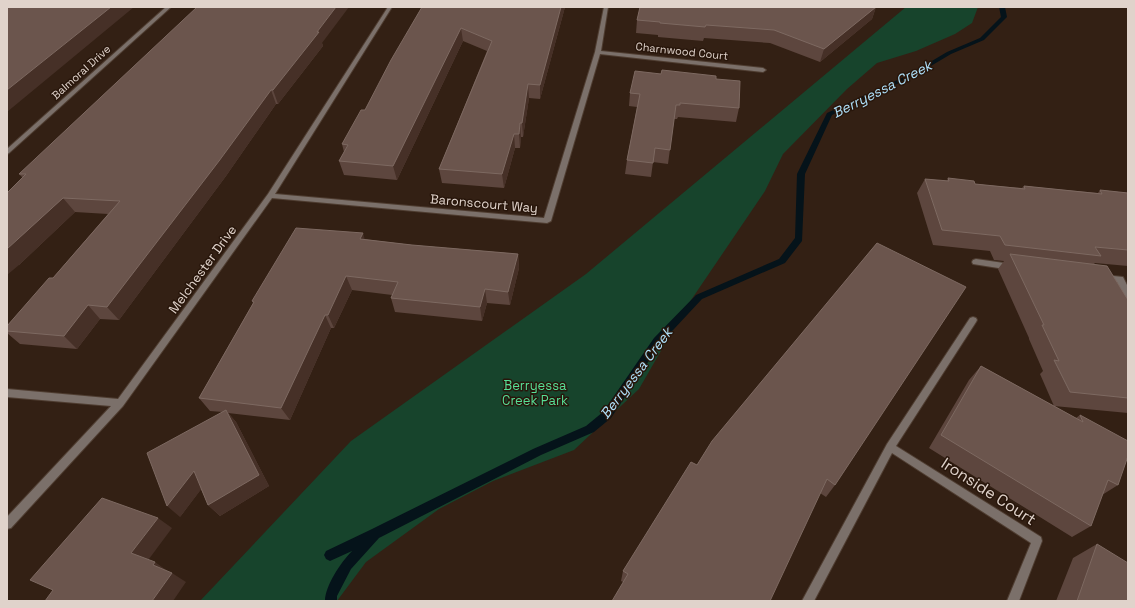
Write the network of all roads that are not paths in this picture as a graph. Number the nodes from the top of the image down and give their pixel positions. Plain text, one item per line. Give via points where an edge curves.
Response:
1 (169, 7) edge
2 (390, 7) edge
3 (606, 7) edge
4 (598, 52) junction
5 (763, 70) dead end
6 (7, 152) edge
7 (270, 196) junction
8 (976, 262) dead end
9 (1021, 268) edge
10 (1097, 277) edge
11 (1127, 292) edge
12 (973, 320) dead end
13 (7, 392) edge
14 (120, 403) junction
15 (890, 447) junction
16 (7, 524) edge
17 (808, 601) edge
18 (1013, 601) edge

1 - 6 street, Balmoral Drive
2 - 7 street, Melchester Drive
3 - 4 street, Baronscourt Way
4 - 5 street, Charnwood Court
4 - 7 street, Baronscourt Way via 547,221
7 - 14 street, Melchester Drive
8 - 9 street
10 - 11 street via 1120,280
12 - 15 street
13 - 14 street
14 - 16 street, Melchester Drive
15 - 17 street
15 - 18 street, Ironside Court via 1037,541

